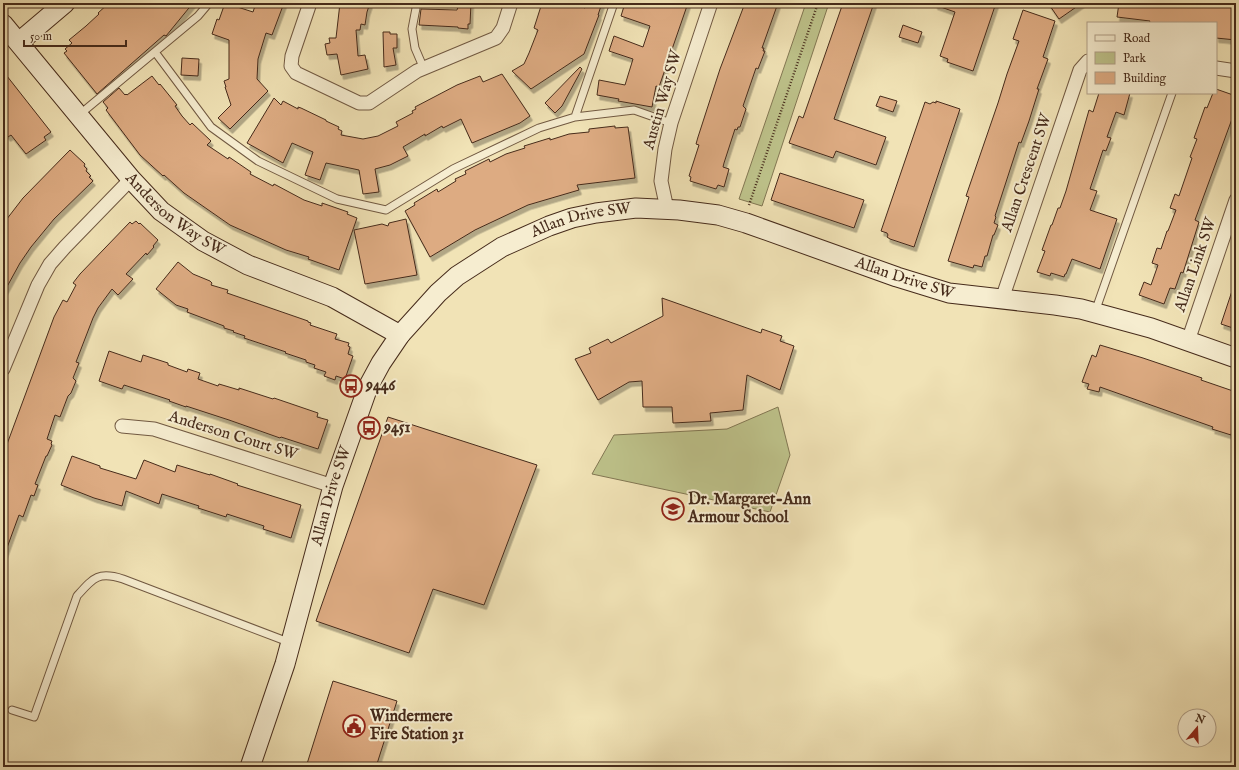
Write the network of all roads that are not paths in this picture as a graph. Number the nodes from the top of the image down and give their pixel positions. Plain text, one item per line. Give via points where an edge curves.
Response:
1 (65, 3) edge
2 (209, 3) edge
3 (310, 3) edge
4 (417, 3) edge
5 (512, 3) edge
6 (614, 3) edge
7 (712, 3) edge
8 (3, 24) edge
9 (19, 42) junction
10 (154, 52) junction
11 (1087, 61) edge
12 (424, 68) junction
13 (1217, 68) edge
14 (1236, 71) edge
15 (1172, 94) edge
16 (79, 115) junction
17 (575, 117) junction
18 (671, 123) junction
19 (131, 179) junction
20 (1236, 200) edge
21 (667, 208) junction
22 (1002, 299) junction
23 (1094, 312) junction
24 (400, 335) junction
25 (1188, 341) junction
26 (1236, 358) edge
27 (3, 369) edge
28 (122, 426) dead end
29 (333, 486) junction
30 (291, 643) junction
31 (12, 710) dead end
32 (250, 767) edge

1 - 9 street
2 - 10 lane via 198,16
3 - 12 street via 292,56 291,66 296,73 359,103 369,103
4 - 12 lane via 412,29 415,48
5 - 12 street via 503,28 496,38
6 - 17 lane
7 - 18 street, Austin Way SW
8 - 9 street, Anderson Way SW
9 - 16 street, Anderson Way SW
10 - 16 lane
10 - 17 lane via 211,127 258,162 338,200 386,210 453,169 539,128
11 - 22 street, Allan Crescent SW via 1080,70
13 - 14 street
15 - 23 lane
16 - 19 street, Anderson Way SW
17 - 18 lane via 634,110
18 - 21 street, Austin Way SW via 660,181
19 - 24 street, Anderson Way SW via 162,211 203,241 248,264 332,297
19 - 27 street via 50,264 38,285
20 - 25 street, Allan Link SW
21 - 22 street, Allan Drive SW via 718,215 746,223 949,293
21 - 24 street, Allan Drive SW via 618,209 590,214 549,226 502,247 457,276
22 - 23 street, Allan Drive SW
23 - 25 street, Allan Drive SW
24 - 29 street, Allan Drive SW via 368,387
25 - 26 street, Allan Drive SW
28 - 29 street, Anderson Court SW via 154,429
29 - 30 street, Allan Drive SW
30 - 31 lane via 123,579 111,575 102,576 90,582 77,596 34,717
30 - 32 street, Allan Drive SW

